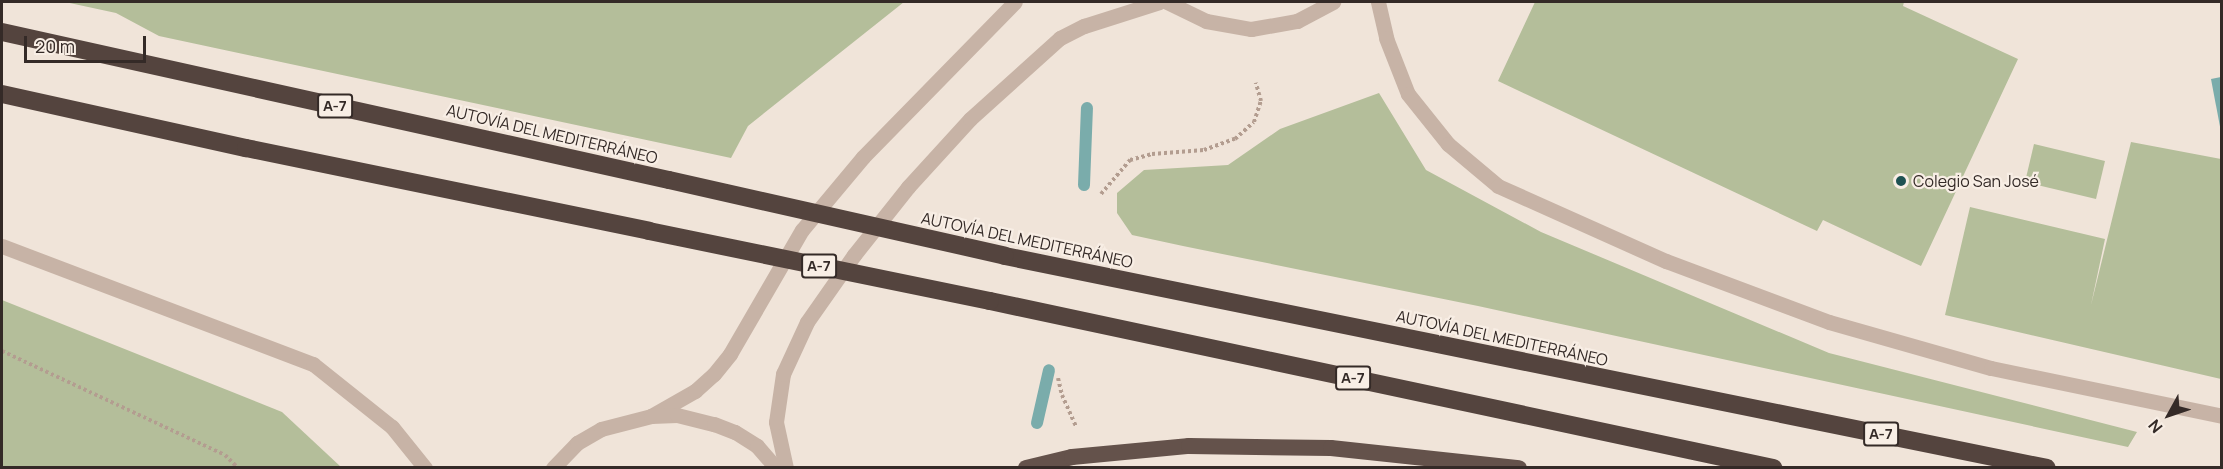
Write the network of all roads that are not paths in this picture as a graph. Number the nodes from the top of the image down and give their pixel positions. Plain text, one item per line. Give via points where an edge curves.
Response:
1 (1015, 2) edge
2 (1160, 2) edge
3 (1167, 2) edge
4 (1332, 2) edge
5 (1378, 2) edge
6 (2, 32) edge
7 (2, 94) edge
8 (2, 246) edge
9 (651, 416) junction
10 (2222, 416) edge
11 (425, 468) edge
12 (553, 468) edge
13 (776, 468) edge
14 (786, 468) edge
15 (1026, 468) edge
16 (1519, 468) edge
17 (1773, 468) edge
18 (2047, 468) edge

1 - 9 street via 863,157 802,230 730,354 714,374 695,391
2 - 14 street via 1084,26 1060,38 970,119 908,187 807,322 783,374 776,422
3 - 4 street via 1206,21 1251,29 1297,21
5 - 10 street via 1386,38 1407,94 1448,144 1498,186 1666,261 1828,322 1991,368
6 - 18 highway, AUTOVÍA DEL MEDITERRÁNEO / A-7, bridge via 1005,256
7 - 17 highway, A-7, bridge
8 - 11 street via 313,364 392,427
9 - 12 street via 602,429 577,443
9 - 13 street via 677,415 735,432 757,446
15 - 16 highway via 1072,457 1189,446 1331,448

